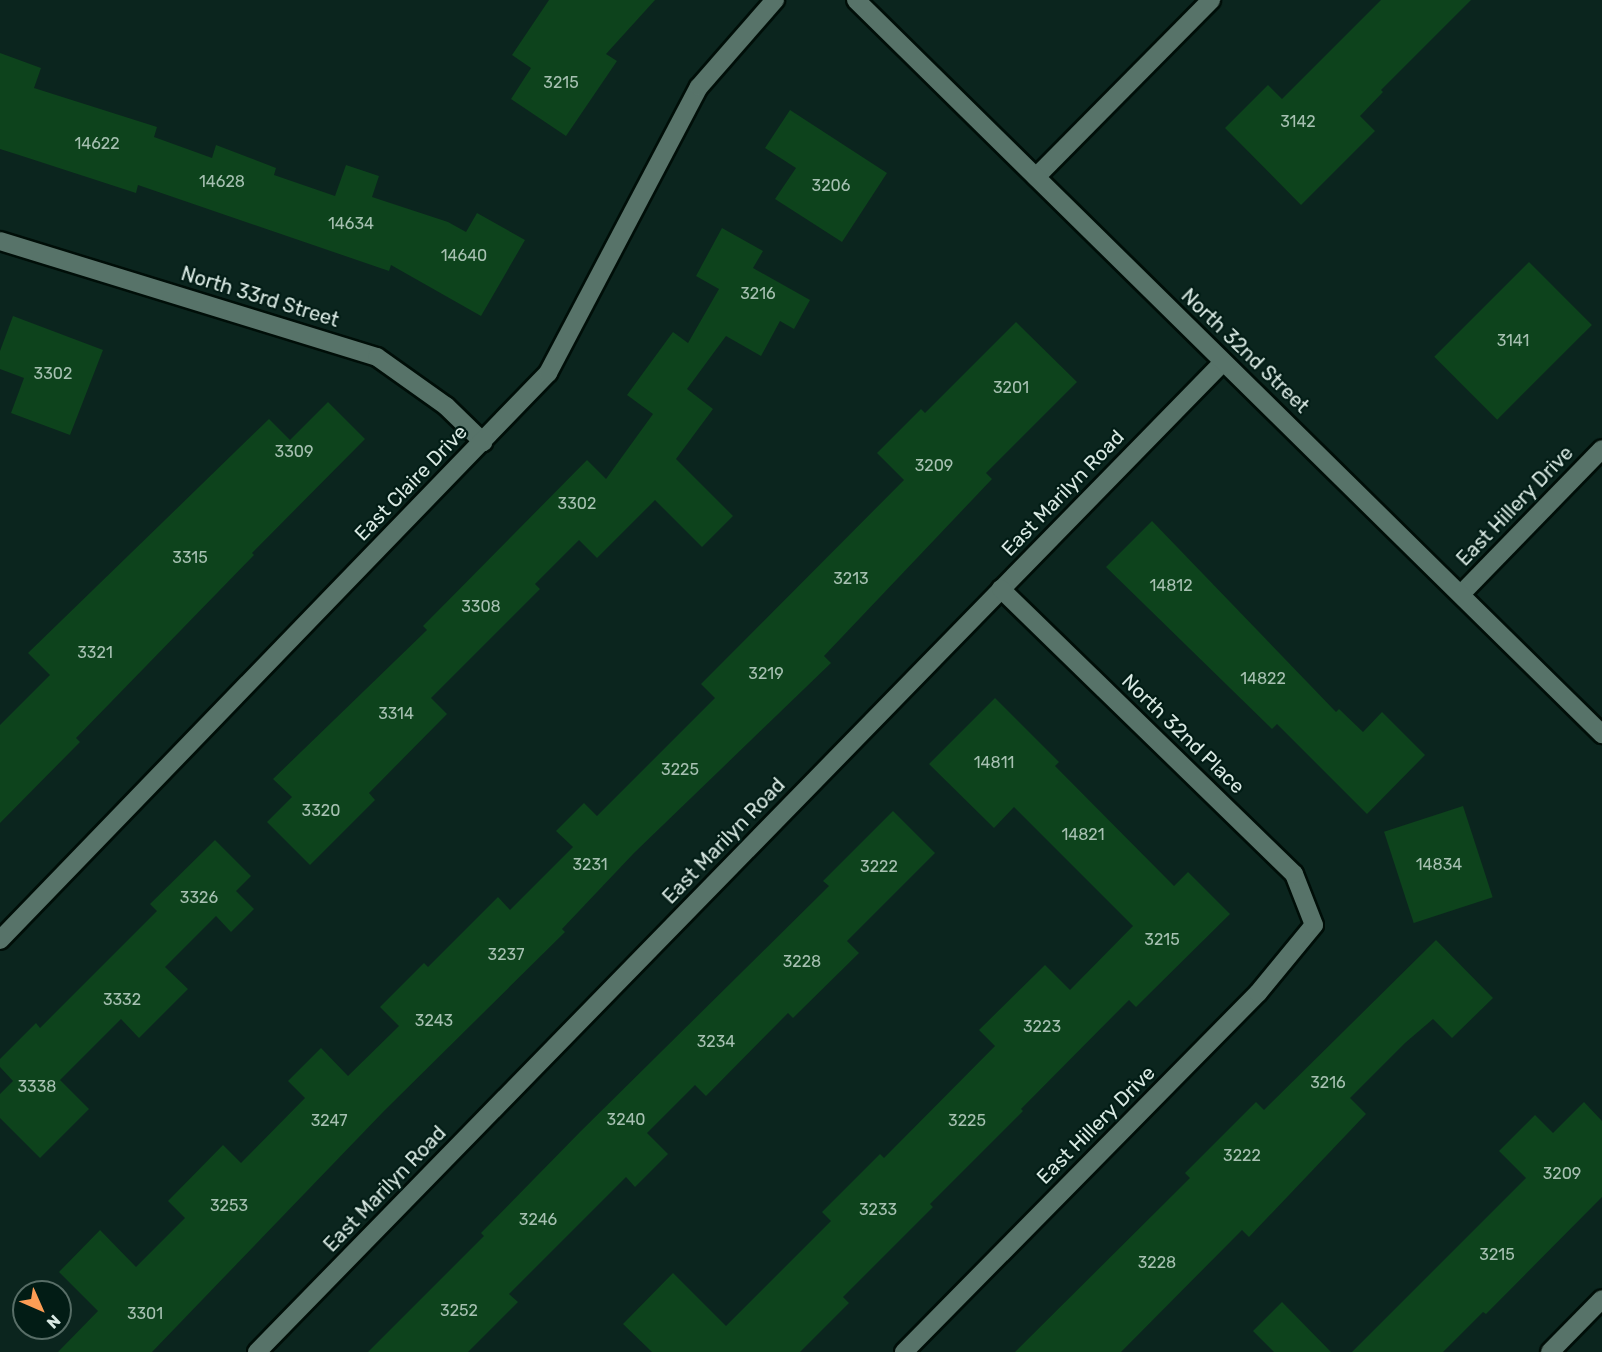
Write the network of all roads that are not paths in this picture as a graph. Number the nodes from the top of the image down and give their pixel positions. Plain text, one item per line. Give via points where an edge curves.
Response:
1 (775, 0) edge
2 (856, 0) edge
3 (1211, 0) edge
4 (1036, 177) junction
5 (0, 241) edge
6 (1223, 362) junction
7 (483, 442) junction
8 (1602, 449) edge
9 (1001, 589) junction
10 (1461, 594) junction
11 (1602, 735) edge
12 (1314, 925) joint
13 (0, 940) edge
14 (1602, 1299) edge
15 (257, 1352) edge
16 (904, 1352) edge
17 (1550, 1352) edge

1 - 7 street, East Claire Drive via 699,87 548,373
2 - 4 street, North 32nd Street
3 - 4 street
4 - 6 street, North 32nd Street
5 - 7 street, North 33rd Street via 377,357 431,393
6 - 9 street, East Marilyn Road
6 - 10 street, North 32nd Street
7 - 13 street, East Claire Drive
8 - 10 street, East Hillery Drive
9 - 12 street, North 32nd Place via 1294,874
9 - 15 street, East Marilyn Road
10 - 11 street, North 32nd Street
12 - 16 street, East Hillery Drive via 1258,993
14 - 17 street

